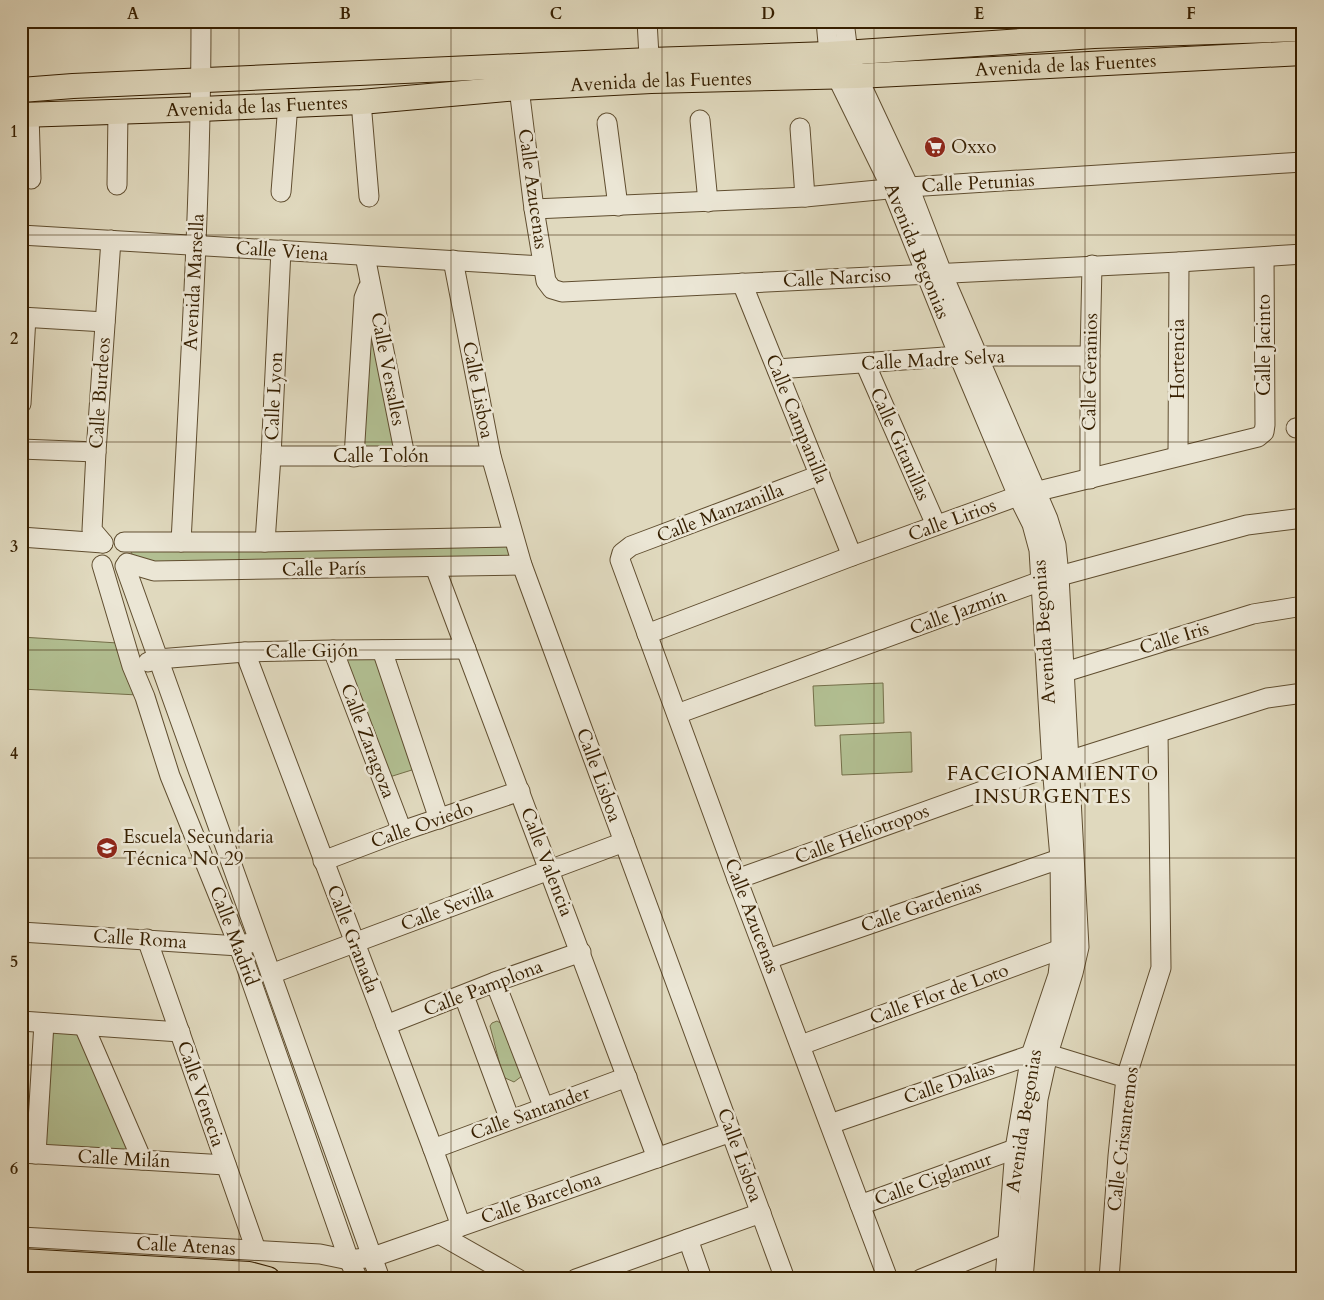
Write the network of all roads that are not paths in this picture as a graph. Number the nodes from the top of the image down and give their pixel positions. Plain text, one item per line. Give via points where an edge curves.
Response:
1 (201, 21) edge
2 (647, 21) edge
3 (826, 21) edge
4 (844, 21) edge
5 (1266, 26) edge
6 (1180, 28) edge
7 (1093, 29) edge
8 (1303, 29) edge
9 (839, 53) junction
10 (1303, 53) edge
11 (1181, 60) junction
12 (650, 70) junction
13 (847, 76) junction
14 (201, 81) junction
15 (519, 88) junction
16 (21, 90) edge
17 (361, 102) junction
18 (288, 104) junction
19 (201, 109) junction
20 (118, 111) junction
21 (25, 114) edge
22 (700, 120) dead end
23 (607, 123) dead end
24 (800, 128) dead end
25 (1303, 162) edge
26 (32, 179) dead end
27 (116, 185) dead end
28 (901, 188) junction
29 (281, 192) dead end
30 (369, 197) dead end
31 (804, 197) junction
32 (708, 202) junction
33 (618, 206) junction
34 (534, 209) junction
35 (21, 235) edge
36 (111, 240) junction
37 (196, 245) junction
38 (281, 250) junction
39 (1303, 254) edge
40 (365, 256) junction
41 (1264, 256) junction
42 (453, 260) junction
43 (1179, 262) junction
44 (1092, 265) junction
45 (543, 266) junction
46 (934, 274) junction
47 (371, 282) junction
48 (742, 283) junction
49 (552, 289) joint
50 (24, 317) edge
51 (105, 322) junction
52 (968, 356) junction
53 (1090, 356) junction
54 (865, 363) junction
55 (777, 369) junction
56 (21, 404) edge
57 (1264, 432) joint
58 (21, 449) edge
59 (96, 452) junction
60 (1178, 455) junction
61 (271, 456) junction
62 (405, 456) junction
63 (491, 456) junction
64 (354, 457) junction
65 (820, 475) junction
66 (1090, 478) junction
67 (1027, 494) junction
68 (1303, 518) edge
69 (936, 525) junction
70 (21, 537) edge
71 (513, 537) junction
72 (124, 542) junction
73 (181, 542) junction
74 (265, 542) junction
75 (103, 543) junction
76 (622, 553) joint
77 (852, 556) junction
78 (126, 564) junction
79 (102, 565) junction
80 (522, 565) junction
81 (435, 567) junction
82 (1050, 579) junction
83 (1303, 606) edge
84 (647, 634) junction
85 (466, 649) junction
86 (333, 650) junction
87 (382, 650) junction
88 (245, 652) junction
89 (158, 659) junction
90 (132, 666) junction
91 (1055, 675) junction
92 (1303, 693) edge
93 (677, 714) junction
94 (1158, 733) junction
95 (1061, 764) junction
96 (520, 791) junction
97 (439, 819) junction
98 (402, 831) junction
99 (624, 842) junction
100 (1067, 856) junction
101 (324, 860) junction
102 (550, 870) junction
103 (737, 879) junction
104 (21, 932) edge
105 (147, 939) junction
106 (259, 941) junction
107 (354, 943) junction
108 (240, 946) junction
109 (1070, 948) junction
110 (581, 952) junction
111 (768, 959) junction
112 (271, 974) junction
113 (495, 982) junction
114 (464, 996) junction
115 (21, 1021) edge
116 (44, 1023) junction
117 (386, 1025) junction
118 (84, 1026) junction
119 (180, 1032) junction
120 (800, 1045) junction
121 (1040, 1055) junction
122 (627, 1077) junction
123 (1126, 1078) junction
124 (544, 1108) junction
125 (510, 1120) junction
126 (830, 1124) junction
127 (731, 1132) junction
128 (1035, 1145) junction
129 (1015, 1148) junction
130 (433, 1149) junction
131 (29, 1154) edge
132 (658, 1158) junction
133 (142, 1160) junction
134 (226, 1165) junction
135 (860, 1205) junction
136 (761, 1213) junction
137 (461, 1226) junction
138 (439, 1234) junction
139 (21, 1237) edge
140 (1028, 1238) junction
141 (688, 1239) junction
142 (1008, 1243) junction
143 (256, 1250) junction
144 (373, 1257) junction
145 (349, 1260) junction
146 (21, 1261) edge
147 (607, 1274) edge
148 (268, 1279) edge
149 (358, 1279) edge
150 (380, 1279) edge
151 (518, 1279) edge
152 (576, 1279) edge
153 (702, 1279) edge
154 (785, 1279) edge
155 (888, 1279) edge
156 (921, 1279) edge
157 (1004, 1279) edge
158 (1023, 1279) edge
159 (1109, 1279) edge

1 - 14 street, Avenida Marsella
2 - 12 street
3 - 9 street, Avenida Begonias
4 - 9 street, Avenida Begonias
5 - 6 main road, Avenida de las Fuentes
5 - 8 main road, Avenida de las Fuentes
6 - 7 main road, Avenida de las Fuentes
6 - 11 street
7 - 9 main road, Avenida de las Fuentes via 984,42
9 - 12 main road, Avenida de las Fuentes
9 - 13 street, Avenida Begonias
10 - 11 main road, Avenida de las Fuentes
11 - 13 main road, Avenida de las Fuentes
12 - 13 main road, Avenida de las Fuentes
12 - 14 main road, Avenida de las Fuentes
12 - 15 main road, Avenida de las Fuentes
13 - 28 street, Avenida Begonias
14 - 16 main road, Avenida de las Fuentes
14 - 19 street, Avenida Marsella
15 - 17 main road, Avenida de las Fuentes
15 - 34 street, Calle Azucenas
17 - 18 main road, Avenida de las Fuentes
17 - 30 street
18 - 19 main road, Avenida de las Fuentes
18 - 29 street
19 - 20 main road, Avenida de las Fuentes
19 - 37 street, Avenida Marsella
20 - 21 main road, Avenida de las Fuentes
20 - 27 street
21 - 26 street
22 - 32 street
23 - 33 street
24 - 31 street
25 - 28 street, Calle Petunias
28 - 31 street, Calle Petunias
28 - 46 street, Avenida Begonias
31 - 32 street, Calle Petunias
32 - 33 street, Calle Petunias
33 - 34 street, Calle Petunias
34 - 45 street, Calle Azucenas
35 - 36 street, Calle Viena
36 - 37 street, Calle Viena
36 - 51 street, Calle Burdeos
37 - 38 street, Calle Viena
37 - 73 street, Avenida Marsella
38 - 40 street, Calle Viena
38 - 61 street, Calle Lyon
39 - 41 street, Calle Narciso
40 - 42 street, Calle Viena
40 - 47 street, Calle Versalles
41 - 43 street, Calle Narciso
41 - 57 street, Calle Jacinto
42 - 45 street, Calle Viena
42 - 63 street, Calle Lisboa
43 - 44 street, Calle Narciso
43 - 60 street, Hortencia
44 - 46 street, Calle Narciso
44 - 53 street, Calle Geranios
45 - 49 street, Calle Azucenas via 546,281
46 - 48 street, Calle Narciso
46 - 52 street, Avenida Begonias
47 - 62 street, Calle Versalles
47 - 64 street, Calle Versalles via 364,298
48 - 49 street, Calle Narciso via 562,292
48 - 55 street, Calle Campanilla
50 - 51 street
50 - 56 street
51 - 59 street, Calle Burdeos
52 - 53 street, Calle Madre Selva
52 - 54 street, Calle Madre Selva
52 - 67 street, Avenida Begonias
53 - 66 street, Calle Geranios
54 - 55 street, Calle Madre Selva
54 - 69 street, Calle Gitanillas
55 - 65 street, Calle Campanilla
57 - 60 street, Calle Lirios via 1258,437
58 - 59 street
59 - 75 street, Calle Burdeos via 92,530
60 - 66 street, Calle Lirios
61 - 64 street, Calle Tolón
61 - 74 street, Calle Lyon
62 - 63 street, Calle Tolón
62 - 64 street, Calle Tolón
63 - 71 street, Calle Lisboa
65 - 76 street, Calle Manzanilla via 630,546
65 - 77 street, Calle Campanilla
66 - 67 street, Calle Lirios
67 - 69 street, Calle Lirios
67 - 82 street, Avenida Begonias via 1048,519 1056,545
68 - 82 street, Calle Jazmín via 1246,525
69 - 77 street, Calle Lirios
70 - 75 street
71 - 74 street, Calle París
71 - 80 street, Calle Lisboa
72 - 73 street, Calle París
72 - 75 street via 114,538
72 - 78 street via 130,555
73 - 74 street, Calle París
75 - 79 street via 98,554
76 - 84 street, Calle Azucenas via 622,568
77 - 84 street, Calle Lirios
78 - 79 street via 117,570
78 - 81 street, Calle París via 154,571
78 - 89 street, Calle Madrid
79 - 90 street, Calle Madrid
80 - 81 street, Calle París
80 - 99 street, Calle Lisboa
81 - 85 street, Calle Valencia
82 - 91 street, Avenida Begonias
82 - 93 street, Calle Jazmín
83 - 91 street, Calle Iris via 1252,614
84 - 93 street, Calle Azucenas
85 - 87 street, Calle Gijón
85 - 96 street, Calle Valencia
86 - 87 street, Calle Gijón
86 - 88 street, Calle Gijón
86 - 98 street, Calle Zaragoza
87 - 97 street
88 - 89 street, Calle Gijón
88 - 101 street, Calle Granada
89 - 90 street, Calle Gijón
89 - 106 street, Calle Madrid
90 - 108 street, Calle Madrid via 170,776
91 - 95 street, Avenida Begonias
92 - 94 street, Calle Heliotropos via 1267,698
93 - 103 street, Calle Azucenas
94 - 95 street, Calle Heliotropos
94 - 123 street, Calle Crisantemos via 1161,968
95 - 100 street, Avenida Begonias
95 - 103 street, Calle Heliotropos
96 - 97 street, Calle Oviedo
96 - 102 street, Calle Valencia
97 - 98 street, Calle Oviedo
98 - 101 street, Calle Oviedo
99 - 102 street, Calle Sevilla
99 - 127 street, Calle Lisboa
100 - 109 street, Avenida Begonias
100 - 111 street, Calle Gardenias
101 - 107 street, Calle Granada
102 - 107 street, Calle Sevilla
102 - 110 street, Calle Valencia
103 - 111 street, Calle Azucenas
104 - 105 street, Calle Roma
105 - 108 street, Calle Roma
105 - 119 street, Calle Venecia
106 - 108 street, Calle Roma
106 - 112 street, Calle Madrid
107 - 112 street, Calle Sevilla
107 - 117 street, Calle Granada
108 - 145 street, Calle Madrid
109 - 120 street, Calle Flor de Loto
109 - 121 street, Avenida Begonias via 1073,973
110 - 113 street, Calle Pamplona
110 - 122 street, Calle Valencia
111 - 120 street, Calle Azucenas
112 - 144 street, Calle Madrid
113 - 114 street, Calle Pamplona
113 - 124 street
114 - 117 street, Calle Pamplona
114 - 125 street
115 - 116 street
116 - 118 street
116 - 131 street
117 - 130 street, Calle Granada
118 - 119 street
118 - 133 street
119 - 134 street, Calle Venecia
120 - 126 street, Calle Azucenas
121 - 123 street
121 - 126 street, Calle Dalias
121 - 128 street, Avenida Begonias
121 - 129 street, Avenida Begonias
122 - 124 street, Calle Santander
122 - 132 street, Calle Valencia
123 - 159 street, Calle Crisantemos
124 - 125 street, Calle Santander
125 - 130 street, Calle Santander
126 - 135 street, Calle Azucenas
127 - 132 street, Calle Barcelona
127 - 136 street, Calle Lisboa
128 - 129 street, Calle Ciglamur
128 - 140 street, Avenida Begonias
129 - 135 street, Calle Ciglamur
129 - 142 street, Avenida Begonias
130 - 137 street, Calle Granada
131 - 133 street, Calle Milán
132 - 137 street, Calle Barcelona
133 - 134 street, Calle Milán
134 - 143 street, Calle Venecia
135 - 155 street, Calle Azucenas
136 - 141 street
136 - 154 street, Calle Lisboa
137 - 138 street, Calle Barcelona
138 - 144 street, Calle Barcelona
138 - 151 street
139 - 143 street, Calle Atenas
140 - 142 street
140 - 158 street, Avenida Begonias
141 - 147 street
141 - 153 street
142 - 156 street
142 - 157 street, Avenida Begonias
143 - 145 street, Calle Atenas via 320,1254
144 - 145 street, Calle Barcelona
144 - 150 street, Calle Madrid
145 - 149 street, Calle Madrid
146 - 148 main road via 240,1273
147 - 152 street

